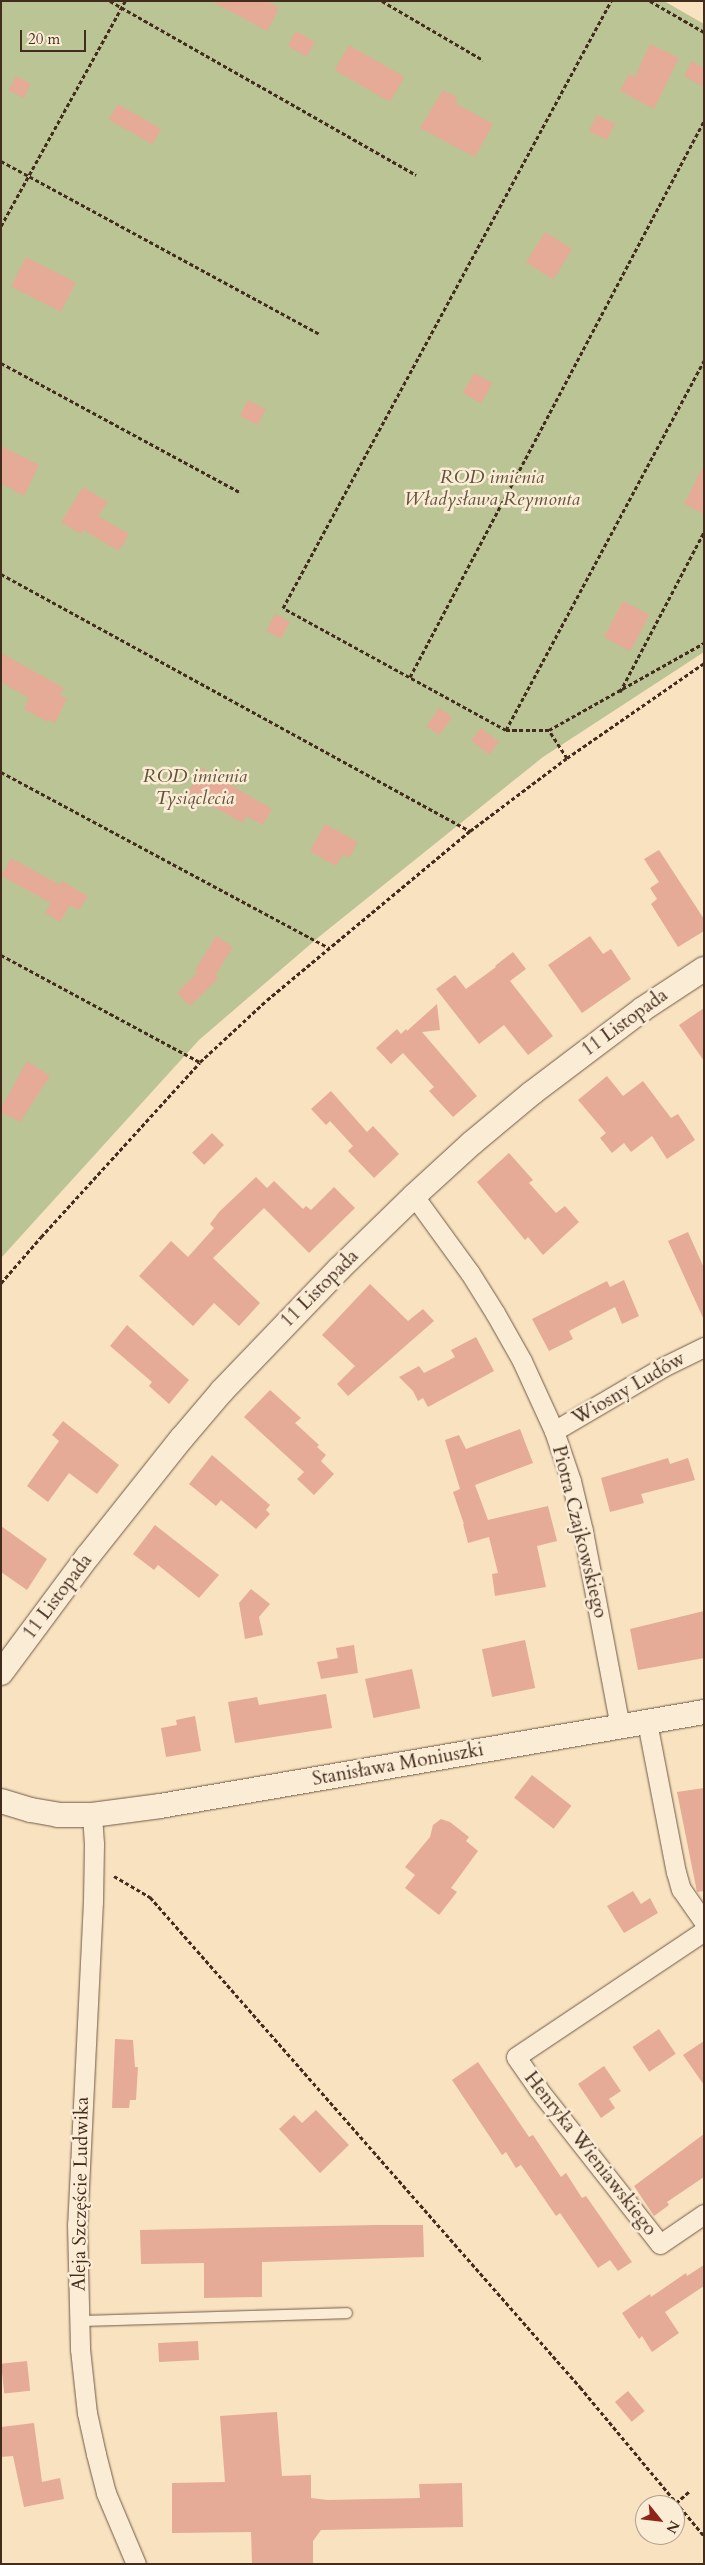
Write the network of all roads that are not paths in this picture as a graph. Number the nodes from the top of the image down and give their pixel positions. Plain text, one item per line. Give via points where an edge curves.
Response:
1 (704, 969) edge
2 (414, 1196) junction
3 (704, 1347) edge
4 (554, 1431) junction
5 (1, 1673) edge
6 (704, 1712) edge
7 (647, 1722) junction
8 (620, 1727) junction
9 (1, 1801) edge
10 (92, 1815) junction
11 (704, 1922) edge
12 (704, 1931) edge
13 (704, 2214) edge
14 (347, 2313) dead end
15 (79, 2321) junction
16 (136, 2564) edge

1 - 2 street, 11 Listopada via 643,1009 552,1077
2 - 4 street, Piotra Czajkowskiego via 495,1313 522,1361
2 - 5 street, 11 Listopada via 264,1346 182,1438
3 - 4 street, Wiosny Ludów via 663,1367
4 - 8 street, Piotra Czajkowskiego via 571,1480 583,1531
6 - 7 street, Stanisława Moniuszki
7 - 8 street, Stanisława Moniuszki
7 - 11 street via 676,1872 681,1889
8 - 10 street, Stanisława Moniuszki
9 - 10 street, Stanisława Moniuszki via 58,1815
10 - 15 street, Aleja Szczęście Ludwika via 93,1901 78,2208
12 - 13 street, Henryka Wieniawskiego via 516,2057 660,2244
14 - 15 lane
15 - 16 street, Aleja Szczęście Ludwika via 87,2413 96,2454 106,2493

